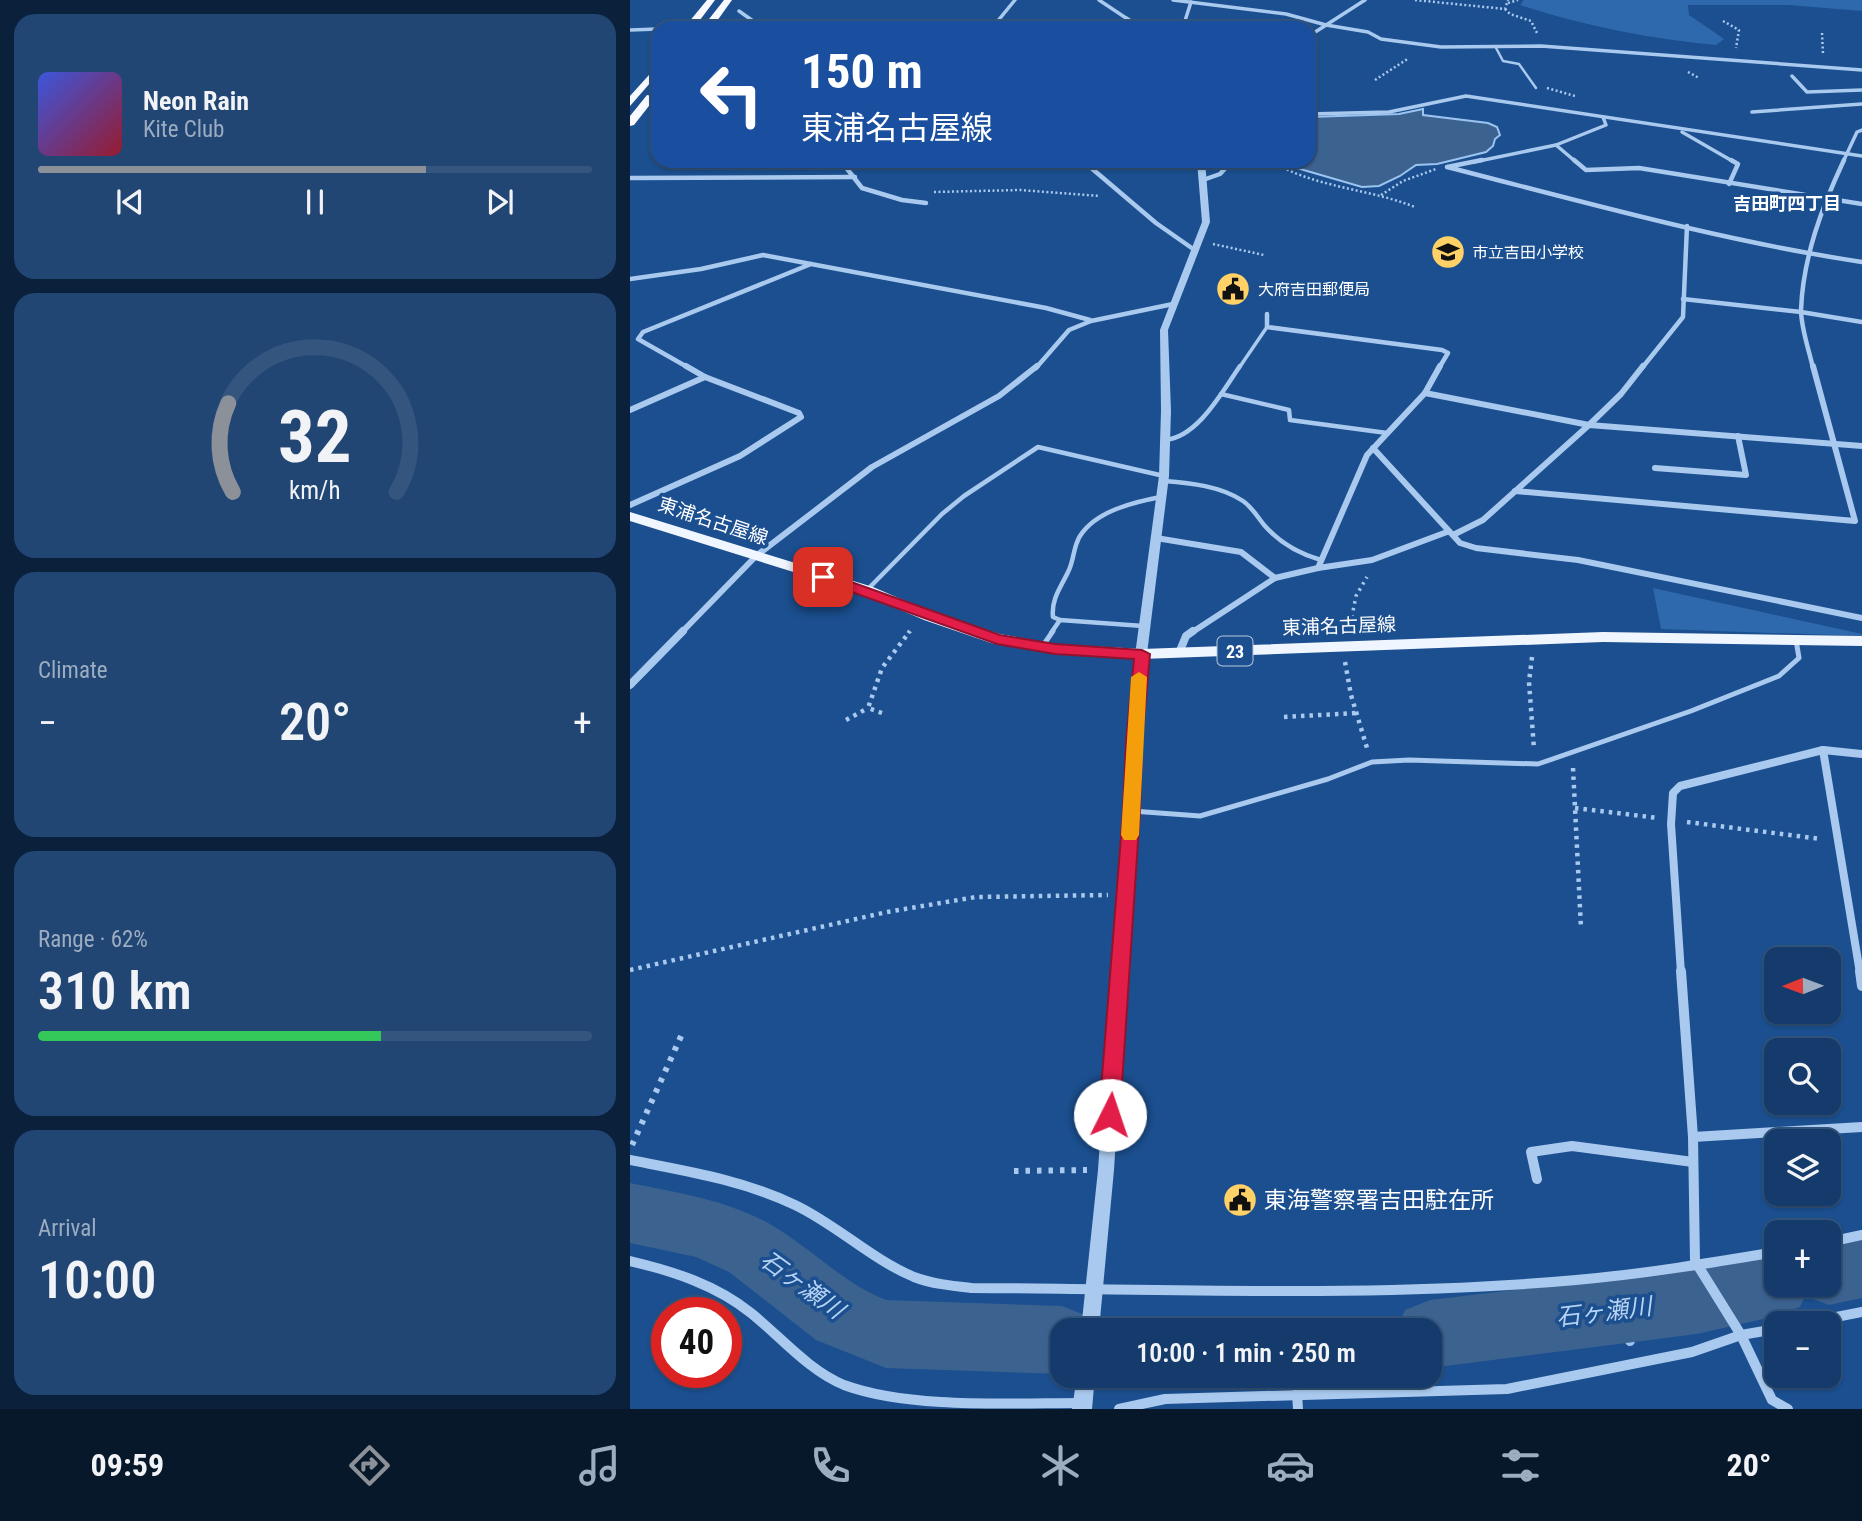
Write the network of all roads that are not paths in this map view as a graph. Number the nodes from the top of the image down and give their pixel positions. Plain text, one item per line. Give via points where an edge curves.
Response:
1 (711, 0) edge
2 (728, 0) edge
3 (1015, 0) edge
4 (1099, 0) edge
5 (1173, 0) edge
6 (1365, 0) edge
7 (1191, 2) junction
8 (1253, 9) junction
9 (738, 11) dead end
10 (1126, 18) joint
11 (1245, 19) dead end
12 (694, 21) edge
13 (712, 21) edge
14 (753, 21) edge
15 (998, 21) edge
16 (1131, 21) edge
17 (1185, 21) edge
18 (1311, 21) edge
19 (1316, 22) edge
20 (1326, 25) junction
21 (651, 29) edge
22 (630, 30) edge
23 (1316, 31) edge
24 (1495, 46) junction
25 (1862, 70) edge
26 (651, 76) edge
27 (1792, 76) dead end
28 (1536, 88) dead end
29 (1862, 90) edge
30 (651, 97) edge
31 (632, 98) edge
32 (1862, 104) edge
33 (1752, 112) dead end
34 (1316, 114) edge
35 (1603, 117) junction
36 (630, 123) edge
37 (1682, 130) junction
38 (1862, 130) edge
39 (1556, 145) junction
40 (1846, 153) junction
41 (1862, 156) edge
42 (847, 168) edge
43 (1091, 168) edge
44 (1202, 168) edge
45 (1226, 168) edge
46 (855, 177) junction
47 (630, 178) edge
48 (1203, 180) junction
49 (1729, 184) junction
50 (1826, 199) junction
51 (926, 203) dead end
52 (1862, 204) edge
53 (1687, 226) junction
54 (1197, 247) junction
55 (1809, 254) junction
56 (1862, 262) edge
57 (811, 264) junction
58 (630, 279) edge
59 (1683, 299) junction
60 (1173, 304) junction
61 (1801, 312) junction
62 (1267, 314) dead end
63 (1091, 321) junction
64 (1862, 322) edge
65 (1266, 327) junction
66 (705, 377) junction
67 (1425, 393) junction
68 (1221, 394) junction
69 (630, 410) edge
70 (1589, 425) junction
71 (1387, 433) junction
72 (1738, 436) junction
73 (1166, 440) junction
74 (1834, 443) junction
75 (1862, 446) edge
76 (1373, 448) junction
77 (1655, 468) dead end
78 (1164, 478) junction
79 (1516, 491) junction
80 (1161, 497) junction
81 (630, 506) edge
82 (630, 516) edge
83 (1450, 534) junction
84 (1156, 538) junction
85 (756, 556) junction
86 (1321, 560) junction
87 (1318, 568) junction
88 (1275, 578) junction
89 (867, 590) junction
90 (1862, 618) edge
91 (1060, 620) junction
92 (1146, 626) junction
93 (1796, 640) junction
94 (1862, 641) edge
95 (1042, 648) junction
96 (1179, 653) junction
97 (1142, 654) junction
98 (630, 685) edge
99 (1823, 750) junction
100 (1862, 754) edge
101 (1132, 811) junction
102 (1858, 933) edge
103 (1862, 986) edge
104 (1862, 1127) edge
105 (1693, 1137) junction
106 (630, 1160) edge
107 (1693, 1162) junction
108 (1537, 1179) dead end
109 (1862, 1235) edge
110 (1841, 1239) edge
111 (1764, 1254) edge
112 (630, 1261) edge
113 (1699, 1268) junction
114 (1095, 1287) junction
115 (1862, 1312) edge
116 (1841, 1316) edge
117 (1091, 1318) edge
118 (1764, 1331) edge
119 (1741, 1335) junction
120 (1085, 1388) edge
121 (1297, 1393) junction
122 (1083, 1406) edge
123 (1119, 1409) edge
124 (1298, 1409) edge
125 (1788, 1409) edge

1 - 12 highway
2 - 13 highway
3 - 15 street
4 - 10 street
5 - 7 street
6 - 20 street
7 - 8 street
7 - 17 street
8 - 11 street
8 - 18 street
9 - 14 street
10 - 16 street
19 - 20 street
20 - 23 street
20 - 24 street via 1441,47
21 - 22 street
24 - 25 street
24 - 28 lane via 1503,61 1519,64
26 - 31 highway
27 - 29 street via 1807,92
30 - 36 highway
32 - 33 street
34 - 35 street via 1389,111 1466,96
35 - 37 street
35 - 39 street via 1606,125
37 - 40 street
37 - 49 street via 1738,164
38 - 40 street
39 - 49 street via 1586,170 1639,168
39 - 53 street via 1447,167
40 - 41 street
40 - 50 street
42 - 46 street
43 - 54 street
44 - 48 street
45 - 48 street
46 - 47 street
46 - 51 street via 862,188
48 - 54 street via 1206,222
49 - 50 street
50 - 52 street
50 - 55 street
53 - 55 street
53 - 59 street
54 - 60 street
55 - 56 street
55 - 61 street
57 - 58 street via 762,255
57 - 63 street via 1046,308
57 - 66 street via 643,332 638,339
59 - 61 street
59 - 70 street via 1683,317 1621,394
60 - 63 street
60 - 73 street via 1164,330
61 - 64 street
61 - 74 street
62 - 65 street
63 - 85 street via 1069,330 1036,368 999,396 872,467
65 - 67 street via 1443,350 1448,353
65 - 68 lane
66 - 69 street
66 - 81 street via 801,417 776,436
67 - 70 street
67 - 71 street
68 - 71 lane via 1289,410 1290,420
68 - 73 lane via 1184,434
70 - 72 street
70 - 79 street
71 - 76 street
72 - 74 street
72 - 77 street via 1746,475
73 - 78 street
74 - 75 street
74 - 79 street via 1855,521
76 - 83 street
76 - 86 street
78 - 80 street
78 - 86 lane via 1236,497 1277,536
78 - 89 lane via 1038,447 942,514
79 - 83 street via 1483,520
80 - 84 street
80 - 91 lane via 1128,504 1080,536 1072,565 1053,602 1054,617
82 - 85 main road, 東浦名古屋線 / 23
83 - 87 street via 1372,560
83 - 90 street via 1476,548 1578,560
84 - 88 street via 1241,552
84 - 92 street
85 - 89 main road, 東浦名古屋線 / 23
85 - 98 street
86 - 87 street
87 - 88 street
88 - 96 street via 1186,636
89 - 95 main road, 東浦名古屋線 / 23 via 997,639
91 - 92 lane
91 - 95 lane
92 - 97 street
93 - 94 main road, 東浦名古屋線 / 23
93 - 96 main road, 東浦名古屋線 / 23 via 1603,636
93 - 101 lane via 1799,658 1779,676 1538,764 1372,762 1200,816
95 - 97 main road, 東浦名古屋線 / 23
96 - 97 main road, 東浦名古屋線 / 23
97 - 101 street
99 - 100 street
99 - 102 street
99 - 105 street via 1680,786 1673,793
101 - 114 street
102 - 103 street
104 - 105 street
105 - 107 street
106 - 114 street via 749,1186 797,1206 915,1277 942,1285
107 - 108 street via 1572,1146 1531,1153
107 - 113 street via 1695,1261
109 - 110 street
111 - 113 street
112 - 122 street via 719,1291 826,1376 846,1386 926,1401
113 - 114 street via 1423,1290
113 - 119 street
114 - 117 street
115 - 116 street
118 - 119 street
119 - 121 street via 1692,1352 1507,1389
119 - 125 street via 1772,1400
120 - 122 street
121 - 123 street via 1165,1399
121 - 124 street

